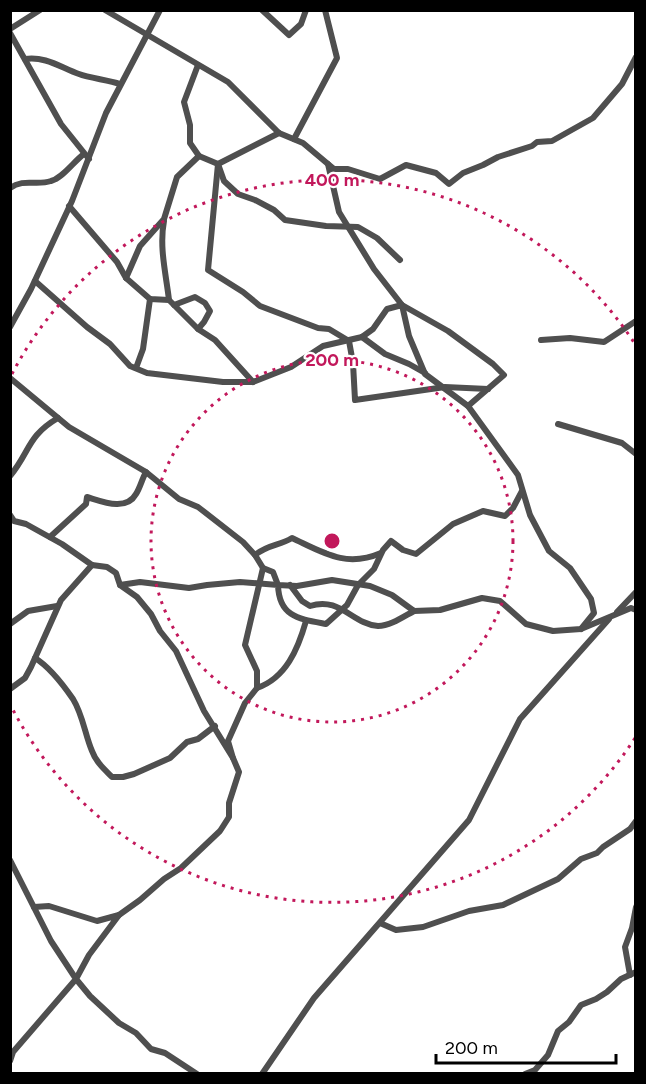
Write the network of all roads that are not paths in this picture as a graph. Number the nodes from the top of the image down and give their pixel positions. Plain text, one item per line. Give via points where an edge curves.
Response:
1 (40, 10) edge
2 (105, 10) edge
3 (160, 10) edge
4 (262, 10) edge
5 (306, 10) edge
6 (325, 10) edge
7 (10, 31) edge
8 (147, 35) junction
9 (636, 57) edge
10 (25, 59) junction
11 (198, 64) junction
12 (120, 84) junction
13 (279, 133) junction
14 (294, 139) junction
15 (199, 156) junction
16 (86, 157) junction
17 (218, 164) junction
18 (328, 164) junction
19 (11, 187) edge
20 (69, 206) junction
21 (164, 219) junction
22 (348, 226) junction
23 (400, 260) dead end
24 (126, 278) junction
25 (35, 281) junction
26 (150, 299) junction
27 (171, 302) junction
28 (402, 305) junction
29 (636, 321) edge
30 (10, 327) edge
31 (198, 329) junction
32 (362, 337) junction
33 (541, 340) dead end
34 (349, 341) junction
35 (136, 368) junction
36 (425, 374) junction
37 (10, 378) edge
38 (253, 382) junction
39 (445, 387) junction
40 (488, 389) junction
41 (468, 406) junction
42 (58, 418) junction
43 (558, 424) dead end
44 (636, 454) edge
45 (146, 472) junction
46 (10, 476) edge
47 (522, 491) junction
48 (10, 515) edge
49 (50, 537) junction
50 (381, 553) junction
51 (255, 555) junction
52 (92, 565) junction
53 (263, 568) junction
54 (260, 584) junction
55 (120, 585) junction
56 (278, 585) junction
57 (290, 585) junction
58 (358, 585) junction
59 (636, 592) edge
60 (57, 606) junction
61 (343, 609) junction
62 (636, 610) edge
63 (414, 611) junction
64 (610, 618) junction
65 (306, 621) junction
66 (10, 624) edge
67 (581, 629) junction
68 (35, 658) junction
69 (256, 688) junction
70 (10, 689) edge
71 (215, 726) junction
72 (233, 758) junction
73 (636, 821) edge
74 (10, 860) edge
75 (34, 907) junction
76 (636, 907) edge
77 (119, 915) junction
78 (380, 924) junction
79 (633, 974) edge
80 (76, 979) junction
81 (10, 1061) edge
82 (198, 1074) edge
83 (262, 1074) edge
84 (525, 1074) edge

1 - 7 street
2 - 8 street
3 - 8 street
4 - 5 street via 289,35 301,24
6 - 14 street via 337,58
7 - 10 street
8 - 11 street
8 - 12 street
9 - 18 street via 622,84 593,118 552,141 537,142 498,157 448,184 436,173 406,165 380,179
10 - 12 street via 36,57 78,74
10 - 16 street via 61,124
11 - 13 street via 228,82
11 - 15 street via 184,102 190,143
12 - 16 street
13 - 14 street
13 - 17 street
14 - 18 street
15 - 17 street
15 - 21 street via 177,177
16 - 19 street via 55,181 21,182
16 - 20 street
17 - 22 street via 224,181 238,194 265,205 285,220
17 - 34 street via 208,270 260,306 328,329
18 - 22 street via 339,212
20 - 24 street
20 - 25 street
21 - 24 street via 140,246
21 - 27 street via 162,245
22 - 23 street via 377,238
22 - 28 street
24 - 26 street
25 - 30 street
25 - 35 street
26 - 27 street
26 - 35 street
27 - 31 street
27 - 31 street via 195,297 205,303 210,311
28 - 32 street via 387,309
28 - 36 street via 409,336
28 - 40 street via 448,331 493,364 504,375
29 - 33 street via 604,342
31 - 38 street via 215,340
32 - 34 street
32 - 36 street via 385,354
34 - 38 street via 323,346 291,367
34 - 39 street via 355,400
35 - 38 street via 181,378
36 - 39 street
37 - 42 street
39 - 40 street
39 - 41 street
40 - 41 street
41 - 47 street via 518,475
42 - 45 street
42 - 46 street via 32,439
43 - 44 street via 622,443
45 - 49 street via 130,500 116,504 87,497 86,504
45 - 51 street via 179,499 198,507
47 - 50 street via 505,516 483,511 453,524 416,554 391,540
47 - 67 street via 549,551 570,568 591,599 594,613
48 - 49 street via 14,521
49 - 52 street
50 - 51 street via 348,561 292,538
50 - 58 street via 374,569
51 - 53 street
52 - 55 street via 116,573
52 - 60 street
53 - 54 street
53 - 56 street via 273,572
54 - 55 street via 223,583 189,588 140,582
54 - 56 street
54 - 69 street via 244,645 257,671
55 - 71 street via 137,597 177,651 204,711
56 - 57 street
56 - 65 street via 278,597 285,611
57 - 58 street via 332,580
57 - 61 street via 310,606 322,602
58 - 61 street
58 - 63 street via 392,594
59 - 64 street
60 - 66 street via 28,611
60 - 68 street
61 - 63 street via 377,626
61 - 65 street via 326,624
62 - 64 street via 631,608
63 - 67 street via 440,610 482,598 500,601 526,624 553,631
64 - 67 street
64 - 78 street via 520,719 469,820
65 - 69 street via 296,650 281,675
68 - 70 street via 25,678
68 - 71 street via 73,699 92,753 112,777 134,774 170,758 187,742
69 - 72 street via 228,741
71 - 72 street
72 - 77 street via 239,772 228,803 229,817 220,831 181,868
73 - 78 street via 558,879 503,905 469,911 423,927 396,930
74 - 75 street
75 - 77 street via 49,906 97,921
75 - 80 street
76 - 79 street via 625,947
77 - 80 street
78 - 83 street via 314,998
79 - 84 street via 580,1005 558,1031 548,1055 535,1070
80 - 81 street via 13,1052
80 - 82 street via 151,1049 165,1053

